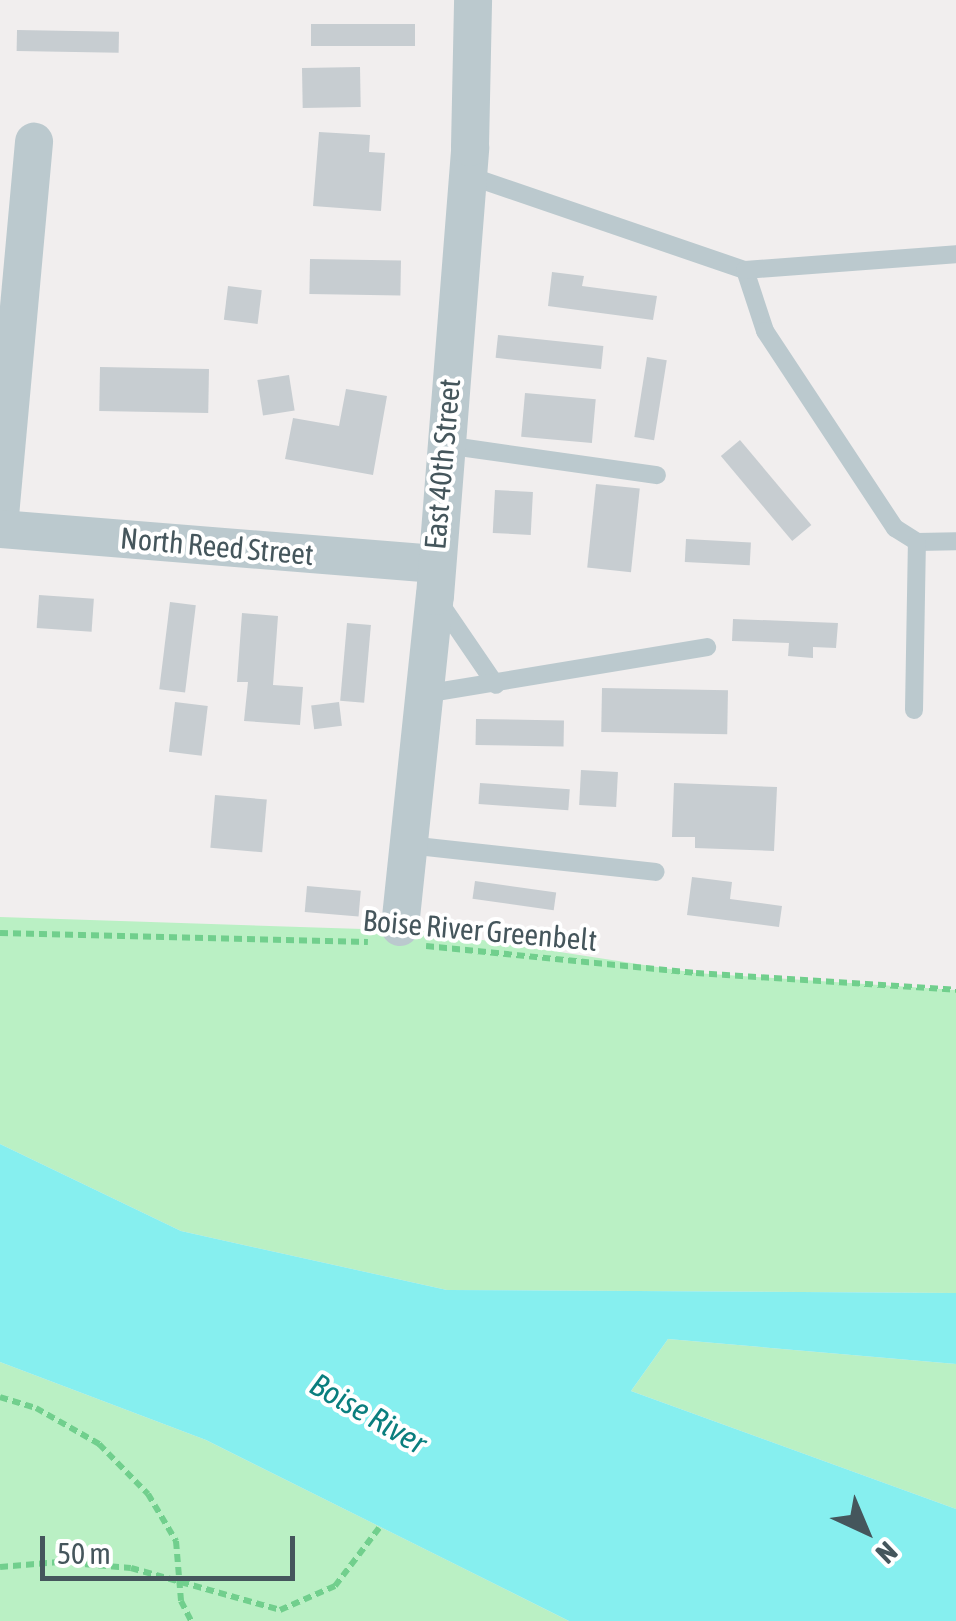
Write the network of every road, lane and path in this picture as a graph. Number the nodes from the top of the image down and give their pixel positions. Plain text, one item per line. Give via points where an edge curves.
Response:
1 (473, 0) edge
2 (34, 142) dead end
3 (467, 175) junction
4 (956, 254) edge
5 (744, 270) junction
6 (444, 444) junction
7 (657, 475) dead end
8 (0, 516) edge
9 (0, 529) edge
10 (956, 541) edge
11 (917, 542) junction
12 (434, 580) junction
13 (706, 647) dead end
14 (496, 685) junction
15 (424, 694) junction
16 (914, 710) dead end
17 (408, 845) junction
18 (656, 872) dead end
19 (0, 933) edge
20 (400, 938) junction
21 (956, 990) edge
22 (0, 1397) edge
23 (379, 1528) dead end
24 (0, 1567) edge
25 (181, 1582) junction
26 (191, 1621) edge

1 - 3 street, East 40th Street
2 - 8 street
3 - 5 lane
3 - 6 street, East 40th Street
4 - 5 lane
5 - 11 lane via 765,330 894,528
6 - 7 lane
6 - 12 street, East 40th Street
9 - 12 street, North Reed Street
10 - 11 lane
11 - 16 lane
12 - 14 lane
12 - 15 street, East 40th Street
13 - 14 lane
14 - 15 lane
15 - 17 street, East 40th Street
17 - 18 lane
17 - 20 street, East 40th Street
19 - 20 path, Boise River Greenbelt
20 - 21 path, Boise River Greenbelt via 696,974
22 - 25 path via 36,1408 123,1466 167,1522
23 - 25 path via 335,1586 280,1610
24 - 25 path via 100,1564
25 - 26 path

